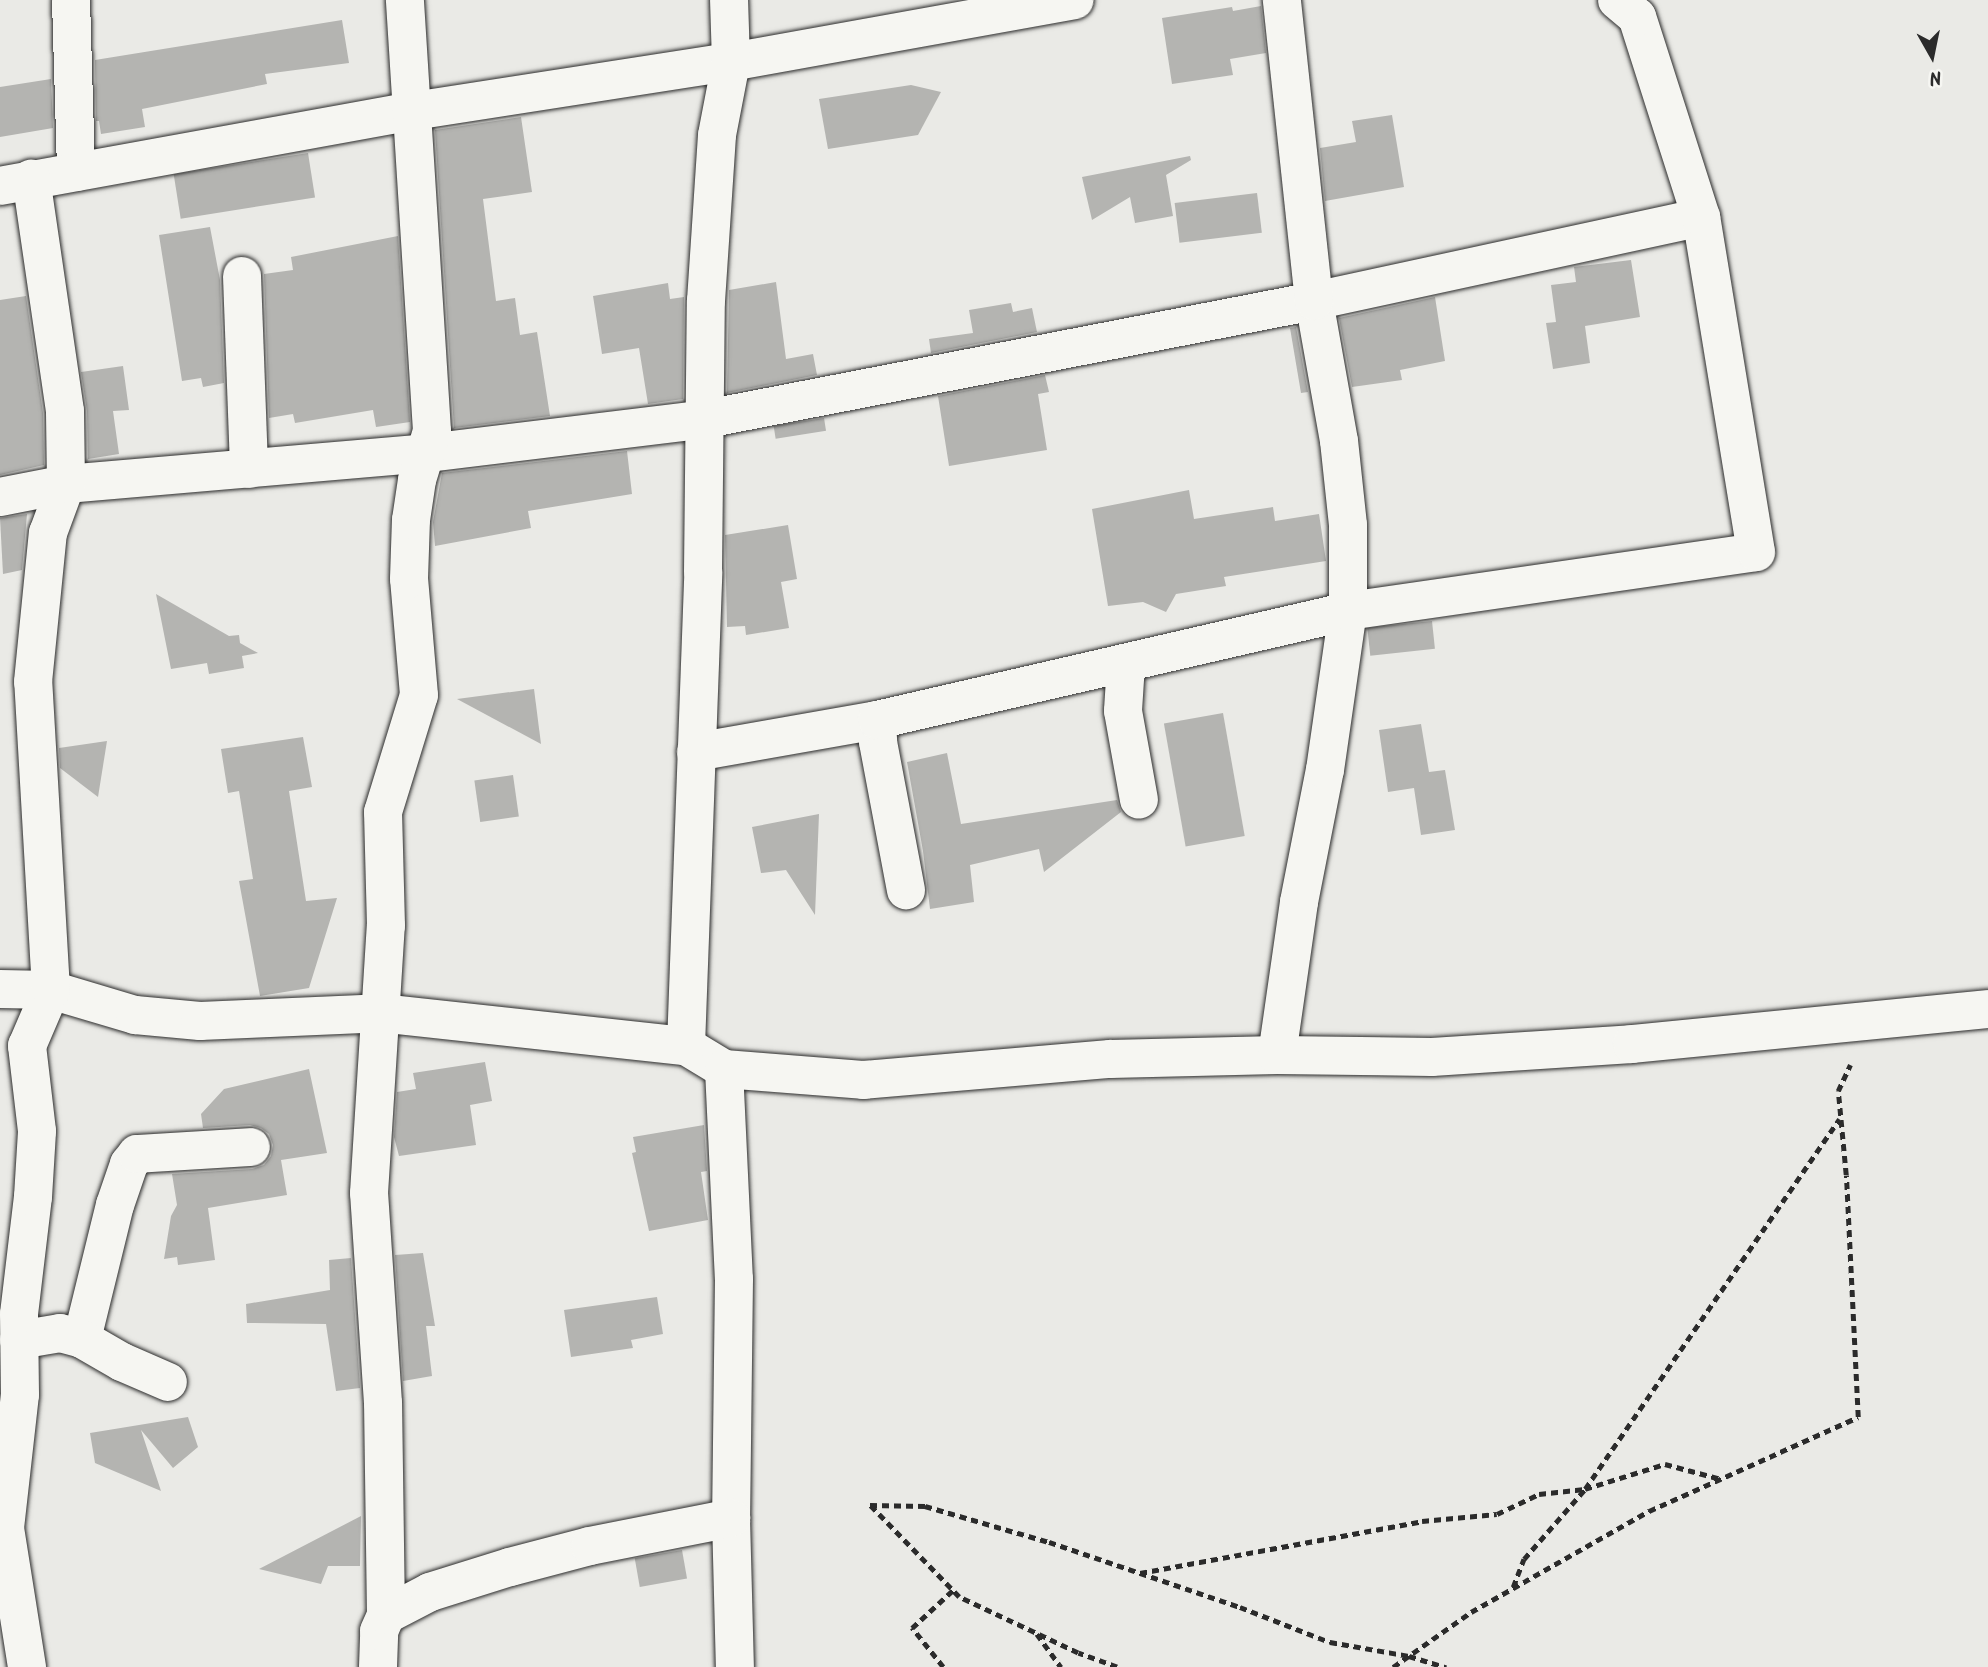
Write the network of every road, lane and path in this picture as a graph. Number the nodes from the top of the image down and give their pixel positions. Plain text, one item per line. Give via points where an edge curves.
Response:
1 (71, 0) edge
2 (405, 0) edge
3 (729, 0) edge
4 (1074, 0) edge
5 (1282, 0) edge
6 (1617, 0) edge
7 (731, 62) junction
8 (413, 111) junction
9 (76, 172) junction
10 (16, 182) edge
11 (1701, 217) junction
12 (242, 276) dead end
13 (1314, 301) junction
14 (706, 419) junction
15 (427, 453) junction
16 (249, 468) junction
17 (66, 484) junction
18 (0, 497) edge
19 (1348, 611) junction
20 (1126, 664) junction
21 (877, 720) junction
22 (696, 752) junction
23 (1139, 800) dead end
24 (906, 890) dead end
25 (0, 989) edge
26 (51, 990) junction
27 (1988, 1009) edge
28 (380, 1013) junction
29 (1866, 1021) junction
30 (687, 1046) junction
31 (1278, 1055) junction
32 (724, 1069) junction
33 (1840, 1118) junction
34 (251, 1147) dead end
35 (82, 1339) junction
36 (19, 1340) junction
37 (168, 1382) dead end
38 (10, 1395) edge
39 (1722, 1479) junction
40 (1585, 1489) junction
41 (731, 1518) junction
42 (1138, 1573) junction
43 (1512, 1589) junction
44 (953, 1590) junction
45 (386, 1615) junction
46 (1037, 1633) junction
47 (1409, 1656) junction
48 (375, 1666) edge
49 (26, 1667) edge
50 (735, 1667) edge
51 (943, 1667) edge
52 (1061, 1667) edge
53 (1117, 1667) edge
54 (1393, 1667) edge
55 (1446, 1667) edge

1 - 9 street
2 - 8 street
3 - 7 street
4 - 7 street
5 - 13 street
6 - 11 street via 1637,17
7 - 8 street
7 - 14 street via 717,135 711,203
8 - 9 street
8 - 15 street via 432,431
9 - 10 street
10 - 17 street via 65,411
11 - 13 street
11 - 19 street via 1756,552
12 - 16 street
13 - 14 street
13 - 19 street via 1348,525
14 - 15 street
14 - 22 street
15 - 16 street
15 - 28 street via 417,480 409,567 419,695 383,811 386,926
16 - 17 street
17 - 18 street
17 - 26 street via 48,533 33,682
19 - 20 street
19 - 31 street
20 - 21 street
20 - 23 street via 1124,711
21 - 22 street
21 - 24 street
22 - 30 street
25 - 26 street
26 - 28 street via 135,1014 200,1021
26 - 36 street via 27,1046 37,1131
27 - 29 street
28 - 30 street
28 - 45 street via 369,1193 383,1404
29 - 31 street via 1632,1044 1432,1057
29 - 33 path via 1861,1043 1838,1091
30 - 32 street
31 - 32 street via 1110,1059 863,1080
32 - 41 street via 734,1279
33 - 39 path via 1858,1417
33 - 40 path
34 - 35 street via 137,1154 115,1205
35 - 36 street via 60,1332
35 - 37 street
36 - 38 street
38 - 49 street via 5,1528
39 - 40 path via 1665,1464
39 - 43 path via 1649,1511
40 - 42 path via 1539,1494 1497,1514 1422,1521
40 - 43 path via 1524,1559
41 - 45 street via 510,1567 430,1592
41 - 50 street
42 - 44 path via 925,1506 870,1505
42 - 47 path via 1330,1642
43 - 47 path
44 - 46 path
44 - 51 path via 912,1628
45 - 48 street
46 - 52 path
46 - 53 path
47 - 54 path
47 - 55 path

